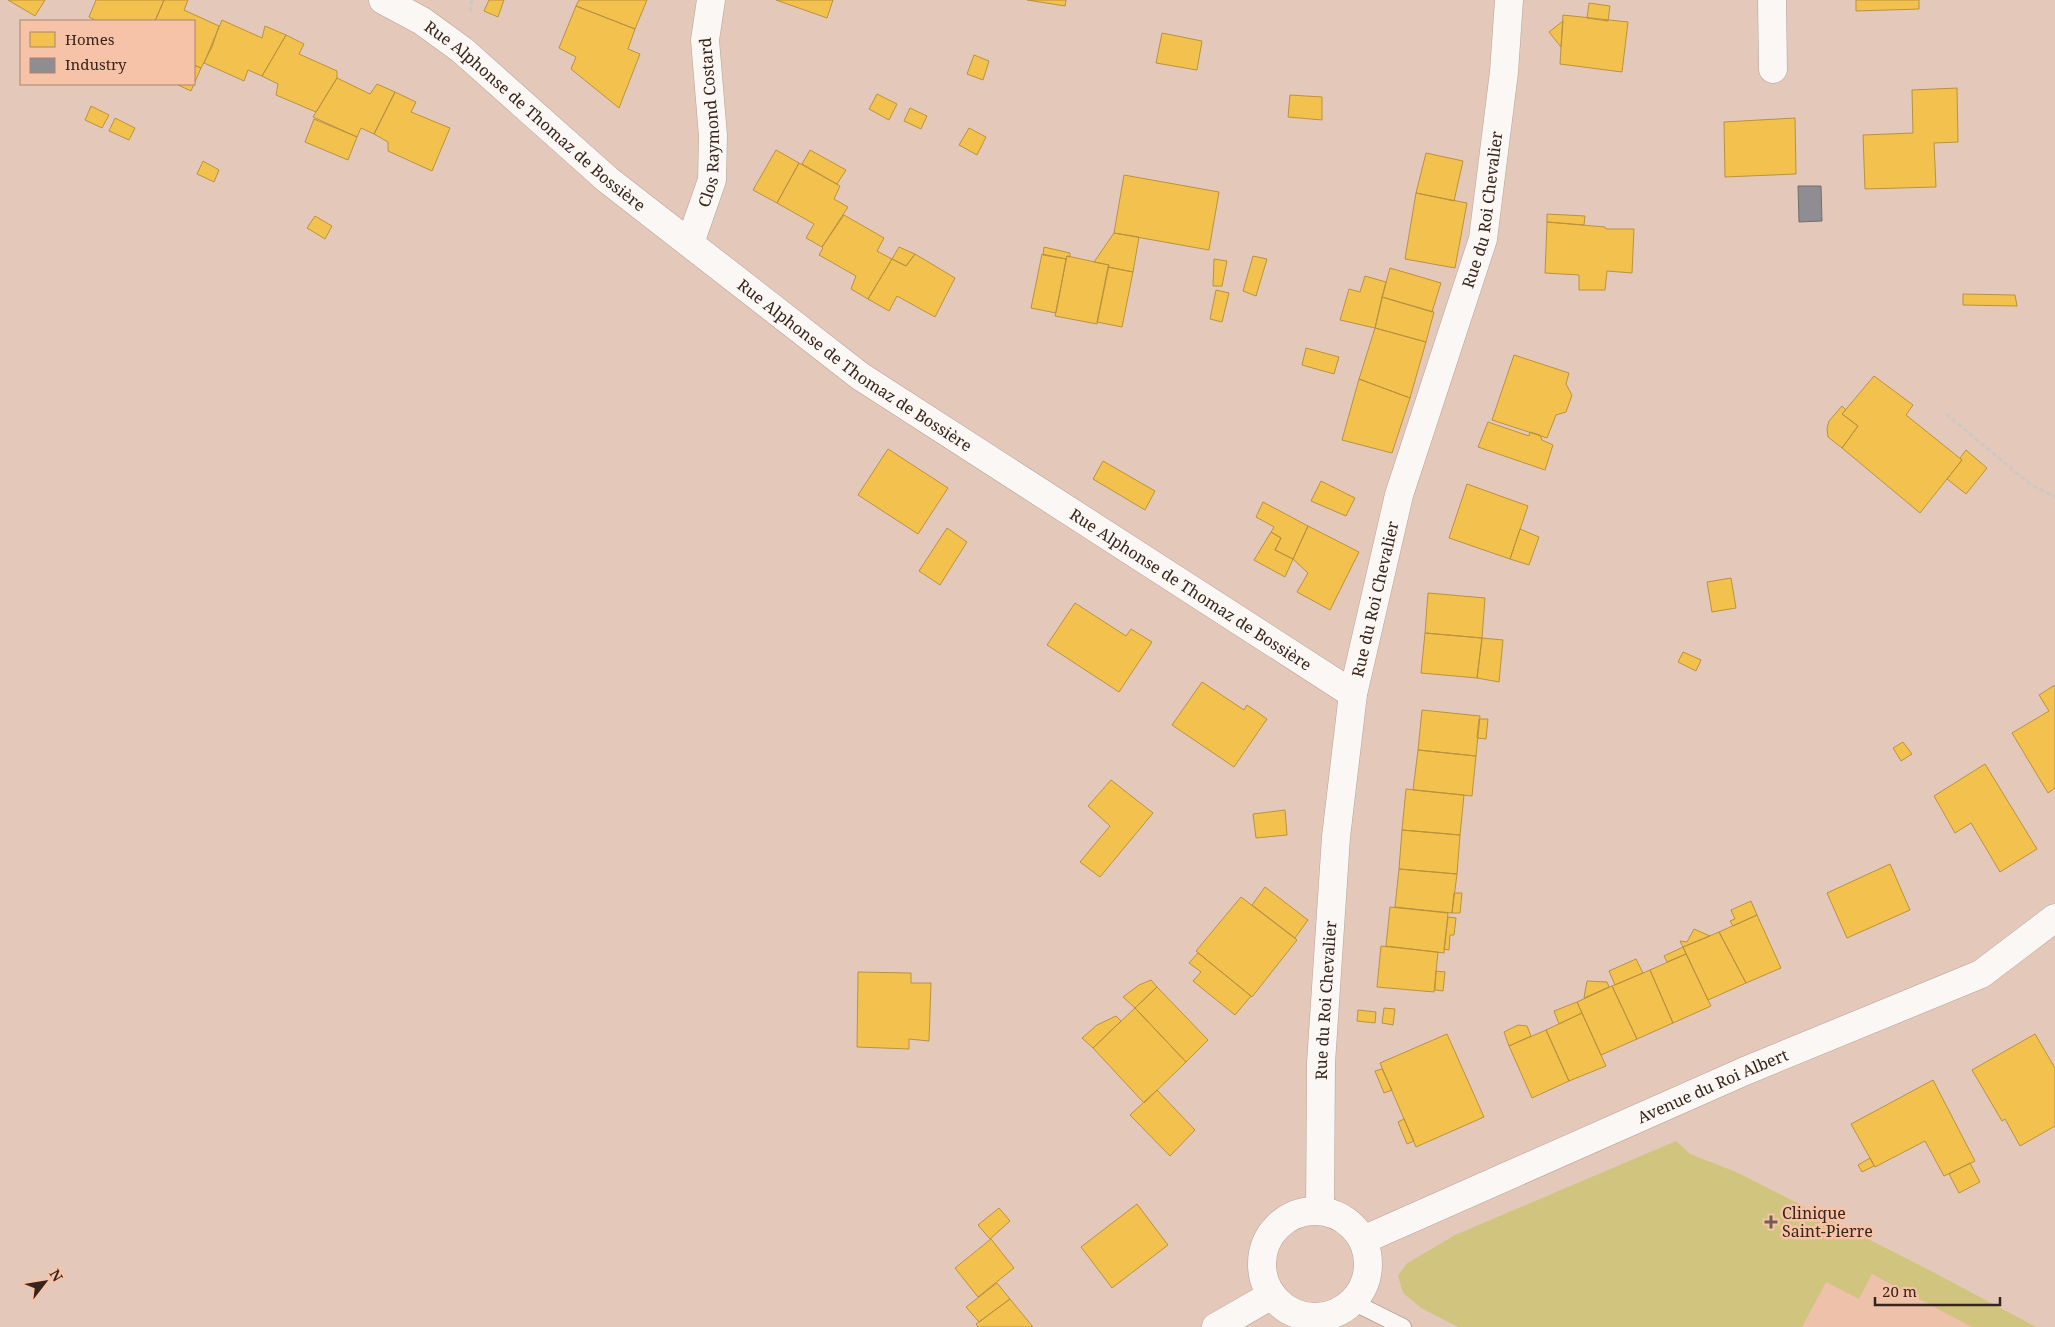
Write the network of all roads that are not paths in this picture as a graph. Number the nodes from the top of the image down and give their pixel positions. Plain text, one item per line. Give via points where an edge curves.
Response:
1 (383, 0) edge
2 (711, 0) edge
3 (1509, 0) edge
4 (1772, 0) edge
5 (1773, 69) dead end
6 (690, 243) junction
7 (1353, 694) junction
8 (2055, 918) edge
9 (1320, 1211) junction
10 (1363, 1240) junction
11 (1272, 1295) junction
12 (1353, 1302) junction
13 (1216, 1327) edge
14 (1403, 1327) edge

1 - 6 street, Rue Alphonse de Thomaz de Bossière via 422,21 462,50 608,180
2 - 6 street, Clos Raymond Costard via 705,40 713,136 712,180
3 - 7 street, Rue du Roi Chevalier via 1504,72 1483,239 1399,495
4 - 5 street
6 - 7 street, Rue Alphonse de Thomaz de Bossière via 860,376
7 - 9 street, Rue du Roi Chevalier via 1336,837 1322,1044
8 - 10 street, Avenue du Roi Albert via 1981,974 1745,1071
9 - 10 street via 1331,1211 1342,1217
9 - 11 street via 1295,1213 1279,1223 1268,1237 1262,1254 1262,1272
10 - 12 street via 1368,1256 1368,1273
11 - 12 street via 1292,1312 1307,1317 1339,1312
11 - 13 street
12 - 14 lane

